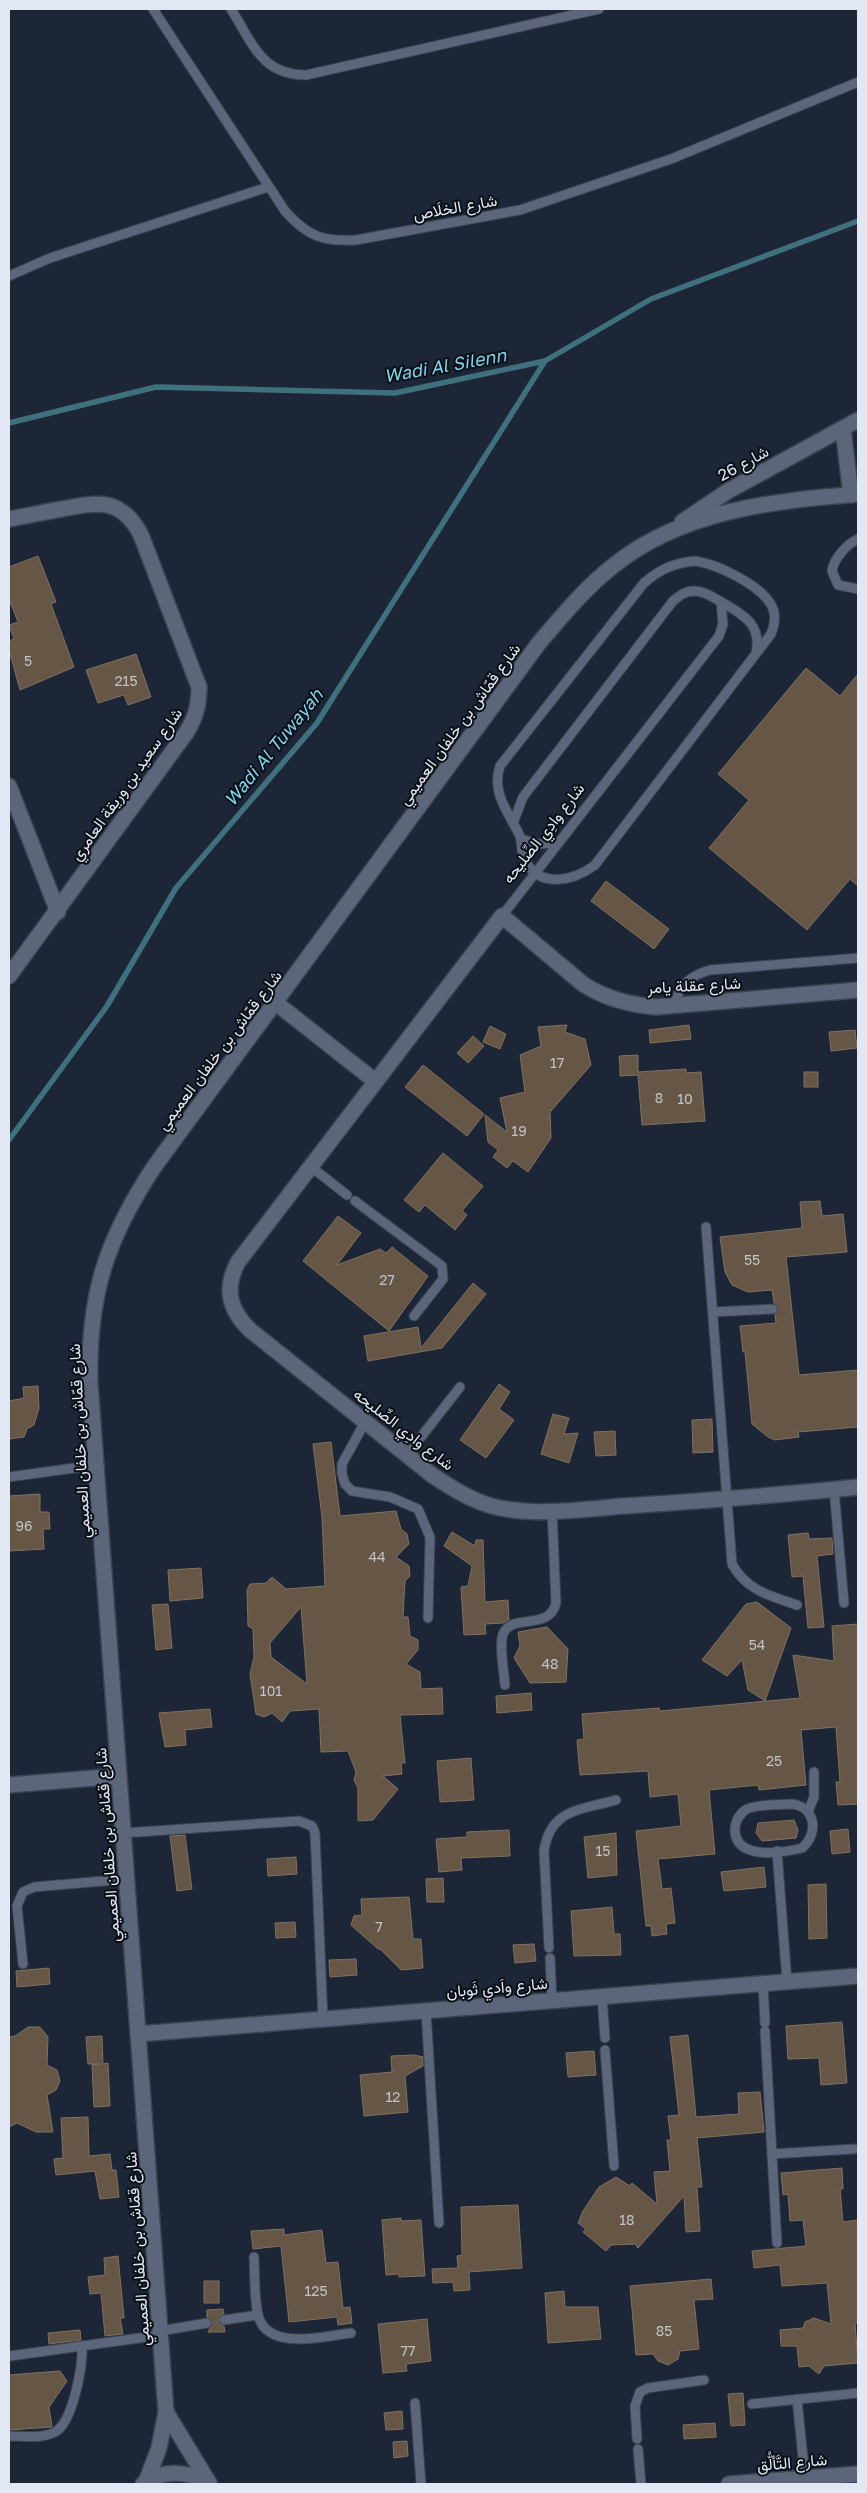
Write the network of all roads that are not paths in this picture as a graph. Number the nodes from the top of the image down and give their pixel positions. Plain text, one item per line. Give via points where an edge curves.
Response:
1 (153, 9) edge
2 (231, 9) edge
3 (599, 9) edge
4 (858, 82) edge
5 (268, 186) junction
6 (9, 276) edge
7 (858, 420) edge
8 (843, 428) junction
9 (855, 494) edge
10 (9, 520) edge
11 (665, 535) junction
12 (858, 538) edge
13 (858, 589) edge
14 (721, 602) junction
15 (756, 653) junction
16 (10, 792) edge
17 (513, 823) junction
18 (521, 838) junction
19 (557, 842) junction
20 (534, 873) junction
21 (58, 912) junction
22 (502, 916) junction
23 (858, 958) edge
24 (9, 976) edge
25 (858, 990) edge
26 (276, 1003) junction
27 (676, 1006) junction
28 (375, 1081) junction
29 (310, 1166) junction
30 (347, 1195) dead end
31 (355, 1201) dead end
32 (706, 1227) dead end
33 (773, 1309) dead end
34 (713, 1312) junction
35 (414, 1316) dead end
36 (460, 1387) dead end
37 (365, 1422) junction
38 (407, 1455) junction
39 (96, 1464) junction
40 (9, 1477) edge
41 (858, 1487) edge
42 (834, 1489) junction
43 (729, 1499) junction
44 (552, 1511) junction
45 (844, 1603) dead end
46 (797, 1605) dead end
47 (428, 1618) dead end
48 (505, 1685) dead end
49 (814, 1772) dead end
50 (119, 1776) junction
51 (9, 1785) edge
52 (616, 1800) dead end
53 (808, 1812) junction
54 (124, 1833) junction
55 (777, 1851) junction
56 (127, 1879) junction
57 (23, 1964) dead end
58 (858, 1976) edge
59 (787, 1982) junction
60 (763, 1984) junction
61 (602, 1996) junction
62 (552, 2000) junction
63 (426, 2011) junction
64 (323, 2019) junction
65 (138, 2034) junction
66 (605, 2038) dead end
67 (605, 2050) dead end
68 (854, 2149) dead end
69 (772, 2154) junction
70 (614, 2166) dead end
71 (439, 2223) dead end
72 (777, 2243) dead end
73 (254, 2257) dead end
74 (258, 2315) junction
75 (224, 2320) dead end
76 (207, 2323) dead end
77 (160, 2333) junction
78 (351, 2333) dead end
79 (82, 2346) junction
80 (10, 2356) edge
81 (704, 2380) dead end
82 (858, 2393) edge
83 (797, 2399) junction
84 (415, 2404) dead end
85 (752, 2404) dead end
86 (166, 2412) junction
87 (9, 2436) edge
88 (858, 2474) edge
89 (805, 2478) junction
90 (144, 2483) edge
91 (209, 2483) edge
92 (421, 2484) edge
93 (641, 2484) edge
94 (730, 2484) edge

1 - 5 lane, شارع الخلَاص
2 - 3 lane via 252,46 266,62 285,73 306,76
4 - 5 lane, شارع الخلَاص via 671,159 520,210 356,240 335,241 316,236 298,226
5 - 6 lane via 50,258
7 - 8 street, شارع 26
8 - 9 street
8 - 11 street, شارع 26 via 728,491
9 - 11 street, شارع قمّاش بن خلفان العميمي via 739,508
10 - 21 street, شارع سعيد بن وريقة العامري via 94,502 109,504 123,511 134,521 199,687 195,719
11 - 26 street, شارع قمّاش بن خلفان العميمي via 614,565 557,621
12 - 13 lane via 846,547 832,571 838,585
14 - 15 lane via 750,621 757,633
14 - 17 lane via 694,591 673,600 523,797
14 - 19 lane, شارع وادِي الصِّليحه via 724,617 719,636
15 - 17 lane via 770,634 775,620 764,596 726,569 706,563 673,565 653,575 500,766 498,794
15 - 20 lane via 595,865 580,875 562,880
16 - 21 street
17 - 18 lane
18 - 19 lane via 539,844
18 - 20 lane via 523,858
19 - 20 lane, شارع وادِي الصِّليحه
20 - 22 lane, شارع وادِي الصِّليحه
21 - 24 street, شارع سعيد بن وريقة العامري
22 - 27 street, شارع عقلة يامر via 596,992 640,1006
22 - 28 street, شارع وادِي الصِّليحه
23 - 27 lane via 700,973 682,986
25 - 27 street, شارع عقلة يامر
26 - 28 street
26 - 39 street, شارع قمّاش بن خلفان العميمي via 133,1198 106,1257 92,1319 89,1351
28 - 29 street, شارع وادِي الصِّليحه
29 - 30 lane
29 - 37 street, شارع وادِي الصِّليحه via 238,1262 229,1284 230,1298 234,1311 250,1330
31 - 35 lane via 442,1266 443,1279
32 - 34 lane
33 - 34 lane
34 - 43 lane
36 - 38 lane
37 - 38 street, شارع وادِي الصِّليحه
37 - 47 lane via 342,1464 345,1484 352,1491 390,1497 418,1509 430,1537
38 - 44 street, شارع وادِي الصِّليحه via 432,1475 478,1501 498,1508
39 - 40 lane
39 - 50 street, شارع قمّاش بن خلفان العميمي
41 - 42 street, شارع وادِي الصِّليحه
42 - 43 street, شارع وادِي الصِّليحه
42 - 45 lane
43 - 44 street, شارع وادِي الصِّليحه
43 - 46 lane via 730,1548 732,1564 738,1575 760,1592
44 - 48 lane via 554,1611 543,1619 515,1624 506,1630 502,1641
49 - 53 lane via 814,1797
50 - 51 street
50 - 54 street, شارع قمّاش بن خلفان العميمي
52 - 62 lane via 566,1815 552,1825 546,1835 544,1851
53 - 55 lane via 814,1831 807,1844 796,1850
53 - 55 lane via 797,1804 753,1807 738,1818 736,1837 744,1848 755,1852
54 - 56 street, شارع قمّاش بن خلفان العميمي
54 - 64 lane via 299,1821 312,1826 315,1833
55 - 59 lane
56 - 57 lane via 34,1887 23,1892 17,1906
56 - 65 street, شارع قمّاش بن خلفان العميمي
58 - 59 street, شارع واَدي ثَوبان
59 - 60 street, شارع واَدي ثَوبان
60 - 61 street, شارع واَدي ثَوبان
60 - 69 lane
61 - 62 street, شارع واَدي ثَوبان
61 - 66 lane
62 - 63 street, شارع واَدي ثَوبان
63 - 64 street, شارع واَدي ثَوبان
63 - 71 lane
64 - 65 street, شارع واَدي ثَوبان
65 - 77 street, شارع قمّاش بن خلفان العميمي
67 - 70 lane
68 - 69 lane
69 - 72 lane
73 - 74 lane
74 - 75 lane
74 - 78 lane via 270,2333 287,2339
76 - 77 lane
77 - 79 lane
77 - 86 street, شارع قمّاش بن خلفان العميمي
79 - 80 lane
79 - 87 lane via 80,2381 63,2425 48,2435
81 - 93 lane via 640,2392 635,2406
82 - 83 lane
83 - 85 lane
83 - 89 lane
84 - 92 lane
86 - 90 street, شارع قمّاش بن خلفان العميمي via 159,2448
86 - 91 street, شارع قمّاش بن خلفان العميمي
88 - 89 street, شارع التَّألُّق
89 - 94 street, شارع التَّألُّق
90 - 91 street via 158,2476 177,2473 197,2476

